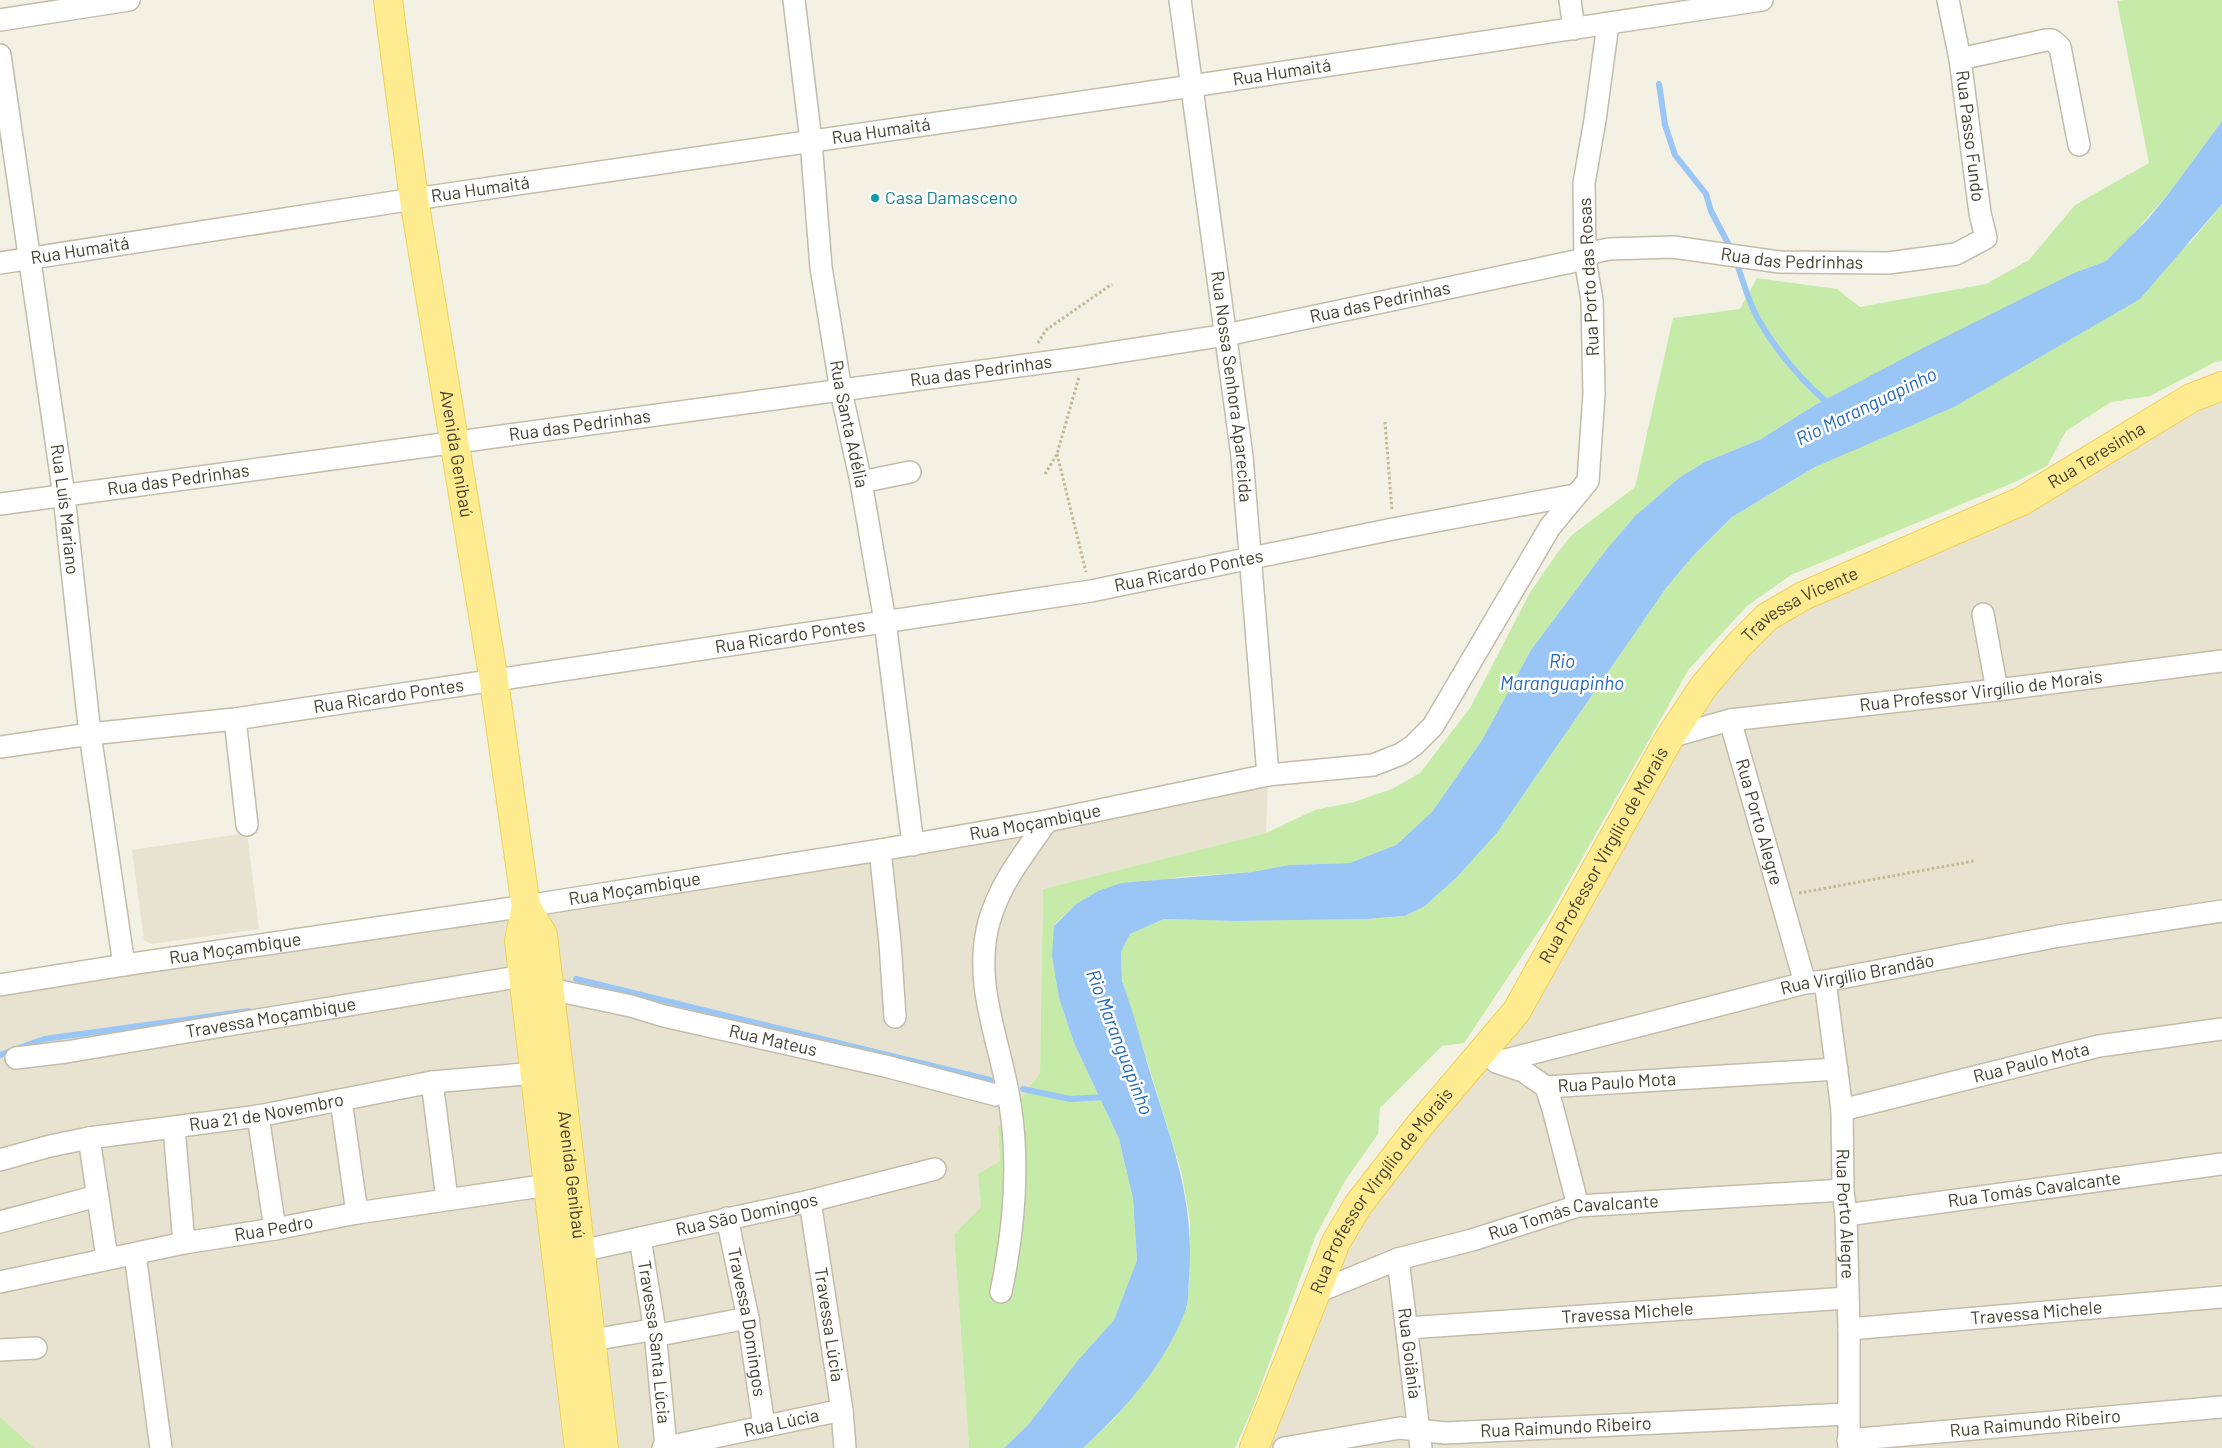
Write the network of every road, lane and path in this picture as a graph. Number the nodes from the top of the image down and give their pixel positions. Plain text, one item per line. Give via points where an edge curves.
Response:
1 (129, 0) edge
2 (388, 0) edge
3 (794, 0) edge
4 (1180, 0) edge
5 (1570, 0) edge
6 (1762, 0) edge
7 (1948, 0) edge
8 (0, 20) edge
9 (1608, 24) junction
10 (1574, 29) junction
11 (0, 55) edge
12 (1960, 59) junction
13 (1192, 86) junction
14 (811, 141) junction
15 (2079, 145) dead end
16 (414, 199) junction
17 (1956, 254) joint
18 (30, 258) junction
19 (1584, 258) junction
20 (0, 263) edge
21 (1112, 284) dead end
22 (1226, 335) junction
23 (1085, 357) junction
24 (1031, 365) junction
25 (2222, 386) edge
26 (841, 391) junction
27 (1385, 422) dead end
28 (453, 444) junction
29 (1057, 454) junction
30 (910, 472) dead end
31 (1045, 474) dead end
32 (861, 482) junction
33 (1575, 495) junction
34 (64, 496) junction
35 (0, 504) edge
36 (1971, 524) joint
37 (1393, 529) junction
38 (1250, 559) junction
39 (1090, 591) junction
40 (1983, 614) dead end
41 (885, 621) junction
42 (2222, 661) edge
43 (494, 681) junction
44 (1996, 690) junction
45 (235, 719) junction
46 (1730, 720) junction
47 (90, 734) junction
48 (1670, 737) junction
49 (0, 747) edge
50 (1268, 775) junction
51 (1047, 821) junction
52 (247, 825) dead end
53 (913, 845) junction
54 (880, 850) junction
55 (1974, 861) dead end
56 (1782, 896) junction
57 (526, 906) junction
58 (2222, 911) edge
59 (124, 964) junction
60 (523, 976) junction
61 (1815, 982) junction
62 (0, 985) edge
63 (550, 989) junction
64 (895, 1017) dead end
65 (2222, 1029) edge
66 (16, 1058) dead end
67 (1498, 1062) junction
68 (1468, 1068) junction
69 (1837, 1069) junction
70 (535, 1073) junction
71 (432, 1082) junction
72 (1546, 1087) junction
73 (996, 1095) dead end
74 (341, 1100) junction
75 (1842, 1110) junction
76 (258, 1116) junction
77 (174, 1128) junction
78 (89, 1138) junction
79 (0, 1160) edge
80 (2222, 1164) edge
81 (935, 1169) dead end
82 (549, 1185) junction
83 (1843, 1190) junction
84 (97, 1196) junction
85 (447, 1199) junction
86 (810, 1201) junction
87 (1578, 1206) junction
88 (357, 1213) junction
89 (1846, 1215) junction
90 (728, 1218) junction
91 (0, 1222) edge
92 (275, 1229) junction
93 (640, 1238) junction
94 (184, 1243) junction
95 (135, 1254) junction
96 (570, 1254) junction
97 (107, 1258) junction
98 (1398, 1259) junction
99 (0, 1282) edge
100 (1001, 1292) dead end
101 (1315, 1293) junction
102 (1847, 1298) junction
103 (2222, 1298) edge
104 (748, 1318) junction
105 (1407, 1328) junction
106 (1850, 1329) junction
107 (655, 1331) junction
108 (592, 1340) junction
109 (36, 1348) dead end
110 (0, 1350) edge
111 (2222, 1407) edge
112 (842, 1410) junction
113 (1848, 1414) junction
114 (764, 1426) junction
115 (1420, 1439) edge
116 (1849, 1444) edge
117 (161, 1448) edge
118 (579, 1448) edge
119 (604, 1448) edge
120 (664, 1448) edge
121 (844, 1448) edge
122 (1254, 1448) edge
123 (1284, 1448) edge

1 - 8 street
2 - 16 main road, Avenida Genibaú
3 - 14 street, Rua Santa Adélia
4 - 13 street, Rua Nossa Senhora Aparecida
5 - 10 street
6 - 9 street, Rua Humaitá
7 - 12 street, Rua Passo Fundo
9 - 10 street, Rua Humaitá
9 - 19 street, Rua Porto das Rosas via 1584,183
10 - 13 street, Rua Humaitá
11 - 18 street, Rua Luís Mariano
12 - 15 street via 2046,40 2057,43
12 - 17 street, Rua Passo Fundo via 1986,238
13 - 14 street, Rua Humaitá
13 - 22 street, Rua Nossa Senhora Aparecida
14 - 16 street, Rua Humaitá
14 - 26 street, Rua Santa Adélia via 821,267
16 - 18 street, Rua Humaitá
16 - 28 main road, Avenida Genibaú
17 - 19 street, Rua das Pedrinhas via 1888,263 1780,262 1673,247 1609,249
18 - 20 street, Rua Humaitá
18 - 34 street, Rua Luís Mariano
19 - 22 street, Rua das Pedrinhas
19 - 33 street, Rua Porto das Rosas via 1592,300 1594,394 1588,481
21 - 24 path via 1046,330 1035,349
22 - 23 street, Rua das Pedrinhas
22 - 38 street, Rua Nossa Senhora Aparecida via 1242,456
23 - 24 street, Rua das Pedrinhas
23 - 29 path
24 - 26 street, Rua das Pedrinhas
25 - 36 main road, Rua Teresinha via 2192,398 2022,501
26 - 28 street, Rua das Pedrinhas
26 - 32 street, Rua Santa Adélia
27 - 37 path
28 - 34 street, Rua das Pedrinhas
28 - 43 main road, Avenida Genibaú
29 - 31 path
29 - 39 path
30 - 32 street
32 - 41 street, Rua Santa Adélia
33 - 37 street, Rua Ricardo Pontes
33 - 50 street, Rua Porto das Rosas via 1550,526 1441,714 1424,736 1401,754 1373,765
34 - 35 street, Rua das Pedrinhas
34 - 47 street, Rua Luís Mariano
36 - 48 main road, Travessa Vicente via 1803,596 1767,617 1704,686
37 - 38 street, Rua Ricardo Pontes
38 - 39 street, Rua Ricardo Pontes
38 - 50 street, Rua Nossa Senhora Aparecida
39 - 41 street, Rua Ricardo Pontes
40 - 44 street
41 - 43 street, Rua Ricardo Pontes
41 - 53 street, Rua Santa Adélia
42 - 44 street, Rua Professor Virgílio de Morais
43 - 45 street, Rua Ricardo Pontes
43 - 57 main road, Avenida Genibaú
44 - 46 street, Rua Professor Virgílio de Morais
45 - 47 street, Rua Ricardo Pontes
45 - 52 street
46 - 48 street, Rua Professor Virgílio de Morais
46 - 56 street, Rua Porto Alegre
47 - 49 street, Rua Ricardo Pontes
47 - 59 street, Rua Luís Mariano
48 - 68 main road, Rua Professor Virgílio de Morais via 1516,1012
50 - 51 street, Rua Moçambique
51 - 53 street, Rua Moçambique
51 - 100 street via 1004,884 984,946 984,992 1004,1071 1014,1141 1013,1217
53 - 54 street, Rua Moçambique
54 - 57 street, Rua Moçambique
54 - 64 street
55 - 56 path
56 - 61 street, Rua Porto Alegre
57 - 59 street, Rua Moçambique
57 - 60 main road, Avenida Genibaú via 519,941
57 - 63 main road, Avenida Genibaú via 543,935
58 - 61 street, Rua Virgílio Brandão via 2059,936
59 - 62 street, Rua Moçambique
60 - 66 street, Travessa Moçambique
60 - 70 main road, Avenida Genibaú
61 - 67 street, Rua Virgílio Brandão
61 - 69 street, Rua Porto Alegre
63 - 73 street, Rua Mateus via 885,1066
63 - 96 main road, Avenida Genibaú
65 - 75 street, Rua Paulo Mota via 2098,1046
67 - 68 street, Rua Virgílio Brandão
67 - 72 street via 1523,1071
68 - 101 main road, Rua Professor Virgílio de Morais via 1358,1205 1336,1242
69 - 72 street, Rua Paulo Mota
69 - 75 street, Rua Porto Alegre
70 - 71 street, Rua 21 de Novembro
70 - 82 main road, Avenida Genibaú
71 - 74 street, Rua 21 de Novembro
71 - 85 street
72 - 87 street
74 - 76 street, Rua 21 de Novembro
74 - 88 street
75 - 83 street, Rua Porto Alegre
76 - 77 street, Rua 21 de Novembro
76 - 92 street
77 - 78 street, Rua 21 de Novembro
77 - 94 street
78 - 79 street, Rua 21 de Novembro
78 - 84 street
80 - 89 street, Rua Tomás Cavalcante
81 - 86 street, Rua São Domingos
82 - 85 street, Rua Pedro
82 - 96 main road, Avenida Genibaú
83 - 87 street, Rua Tomás Cavalcante
83 - 89 street, Rua Porto Alegre
84 - 91 street
84 - 97 street
85 - 88 street, Rua Pedro
86 - 90 street, Rua São Domingos
86 - 112 street, Travessa Lúcia
87 - 98 street, Rua Tomás Cavalcante via 1472,1240
88 - 92 street, Rua Pedro
89 - 102 street, Rua Porto Alegre
90 - 93 street, Rua São Domingos
90 - 104 street, Travessa Domingos
92 - 94 street, Rua Pedro
93 - 96 street, Rua São Domingos
93 - 107 street, Travessa Santa Lúcia
94 - 95 street, Rua Pedro
95 - 97 street, Rua Pedro
95 - 117 street
96 - 108 main road, Avenida Genibaú
96 - 118 main road, Avenida Genibaú
97 - 99 street, Rua Pedro
98 - 101 street, Rua Tomás Cavalcante
98 - 105 street, Rua Goiânia
101 - 122 main road, Rua Professor Virgílio de Morais
102 - 105 street, Travessa Michele
102 - 106 street, Rua Porto Alegre
103 - 106 street, Travessa Michele
104 - 107 street via 664,1334
104 - 114 street, Travessa Domingos
105 - 115 street, Rua Goiânia
106 - 113 street, Rua Porto Alegre
107 - 108 street
107 - 120 street, Travessa Santa Lúcia
108 - 119 main road, Avenida Genibaú
109 - 110 street
111 - 116 street, Rua Raimundo Ribeiro
112 - 114 street, Rua Lúcia
112 - 121 street, Travessa Lúcia
113 - 115 street, Rua Raimundo Ribeiro via 1445,1433
113 - 116 street, Rua Porto Alegre
114 - 120 street, Rua Lúcia
115 - 123 street, Rua Raimundo Ribeiro via 1400,1428

